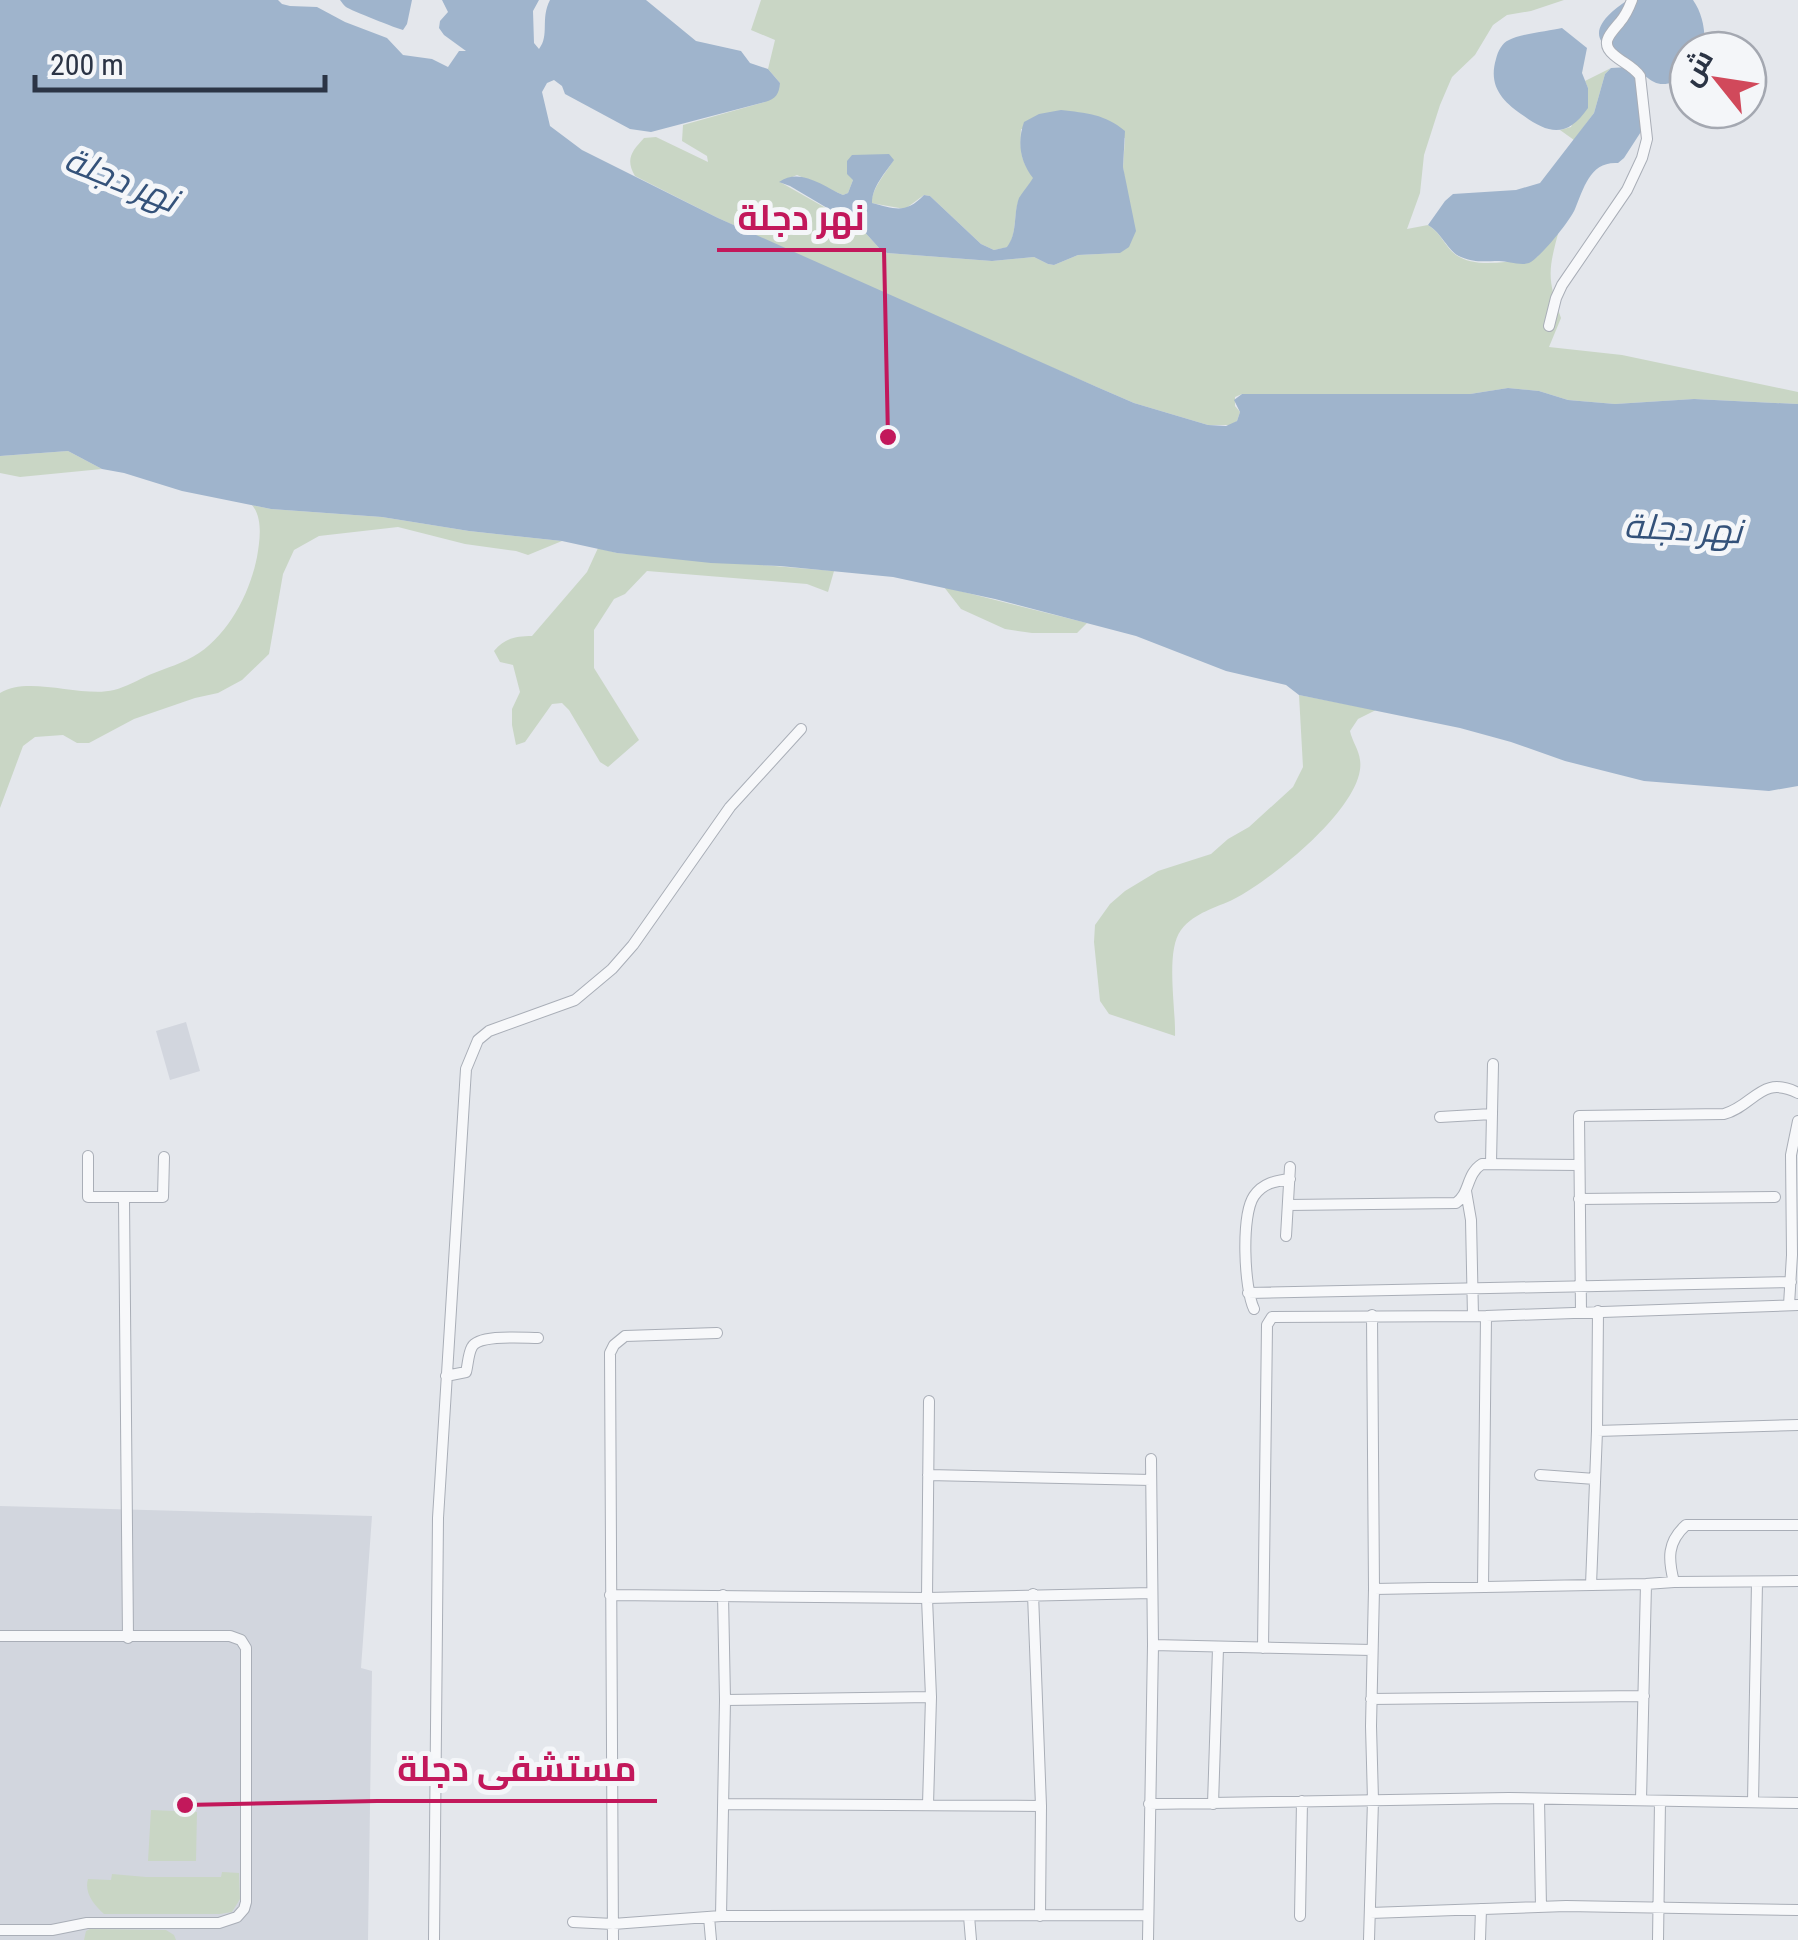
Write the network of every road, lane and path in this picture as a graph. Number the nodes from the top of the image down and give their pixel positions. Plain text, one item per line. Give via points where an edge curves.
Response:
1 (1632, 0) edge
2 (1549, 326) dead end
3 (801, 728) dead end
4 (1493, 1064) dead end
5 (1798, 1093) edge
6 (1492, 1114) junction
7 (1440, 1117) dead end
8 (1798, 1121) edge
9 (88, 1156) dead end
10 (164, 1157) dead end
11 (1491, 1164) junction
12 (1579, 1165) junction
13 (1466, 1190) junction
14 (1775, 1197) dead end
15 (124, 1199) junction
16 (1579, 1199) junction
17 (1288, 1205) junction
18 (1286, 1236) dead end
19 (1790, 1282) junction
20 (1581, 1286) junction
21 (1472, 1288) junction
22 (1248, 1293) junction
23 (1794, 1305) edge
24 (1254, 1308) dead end
25 (1598, 1311) junction
26 (1582, 1312) junction
27 (1372, 1316) junction
28 (1479, 1316) junction
29 (718, 1333) dead end
30 (538, 1338) dead end
31 (446, 1376) junction
32 (929, 1402) dead end
33 (1798, 1426) edge
34 (1597, 1431) junction
35 (1151, 1458) dead end
36 (928, 1475) junction
37 (1540, 1475) dead end
38 (1595, 1479) junction
39 (1151, 1480) junction
40 (1798, 1526) edge
41 (1798, 1581) edge
42 (1674, 1582) junction
43 (1757, 1582) junction
44 (1646, 1584) junction
45 (1592, 1585) junction
46 (1483, 1587) junction
47 (1374, 1589) junction
48 (1152, 1593) junction
49 (1034, 1594) junction
50 (610, 1595) junction
51 (723, 1595) junction
52 (927, 1598) junction
53 (0, 1636) edge
54 (128, 1638) junction
55 (1153, 1645) junction
56 (1218, 1648) junction
57 (1263, 1648) junction
58 (1372, 1650) junction
59 (1644, 1696) junction
60 (931, 1697) junction
61 (1371, 1699) junction
62 (724, 1700) junction
63 (1539, 1799) junction
64 (1373, 1800) junction
65 (1641, 1800) junction
66 (1660, 1801) junction
67 (1302, 1802) junction
68 (1753, 1802) junction
69 (1798, 1803) edge
70 (723, 1804) junction
71 (1150, 1804) junction
72 (1213, 1804) junction
73 (928, 1805) junction
74 (1041, 1806) junction
75 (1542, 1907) junction
76 (1660, 1907) junction
77 (1481, 1909) junction
78 (1798, 1910) edge
79 (1370, 1913) junction
80 (1148, 1914) junction
81 (715, 1916) junction
82 (969, 1916) junction
83 (1040, 1916) junction
84 (1300, 1916) dead end
85 (573, 1922) dead end
86 (613, 1924) junction
87 (69, 1926) junction
88 (0, 1930) edge
89 (69, 1940) edge
90 (434, 1940) edge
91 (613, 1940) edge
92 (711, 1940) edge
93 (971, 1940) edge
94 (1148, 1940) edge
95 (1369, 1940) edge
96 (1480, 1940) edge
97 (1658, 1940) edge

1 - 2 street via 1606,41 1642,82 1646,148 1627,190 1562,284
3 - 31 street via 730,807 612,969 576,1000 478,1040 466,1069
4 - 6 street
5 - 12 street via 1766,1088 1724,1114 1578,1116
6 - 7 street
6 - 11 street
8 - 19 street
9 - 15 street via 88,1198
10 - 15 street via 163,1197
11 - 12 street
11 - 13 street via 1476,1167
12 - 16 street
13 - 17 street via 1450,1204
13 - 21 street
14 - 16 street
15 - 54 street
16 - 20 street
17 - 18 street
17 - 22 street via 1290,1173 1262,1188 1248,1210
19 - 20 street
19 - 23 street
20 - 21 street
20 - 26 street
21 - 22 street
21 - 28 street
22 - 24 street
23 - 25 street
25 - 26 street
25 - 34 street
26 - 28 street
27 - 28 street
27 - 47 street
27 - 57 street via 1278,1315 1268,1322
28 - 46 street
29 - 50 street via 625,1336 610,1352
30 - 31 street via 478,1341 466,1372
31 - 90 street
32 - 36 street
33 - 34 street
34 - 38 street
35 - 39 street
36 - 39 street
36 - 52 street
37 - 38 street
38 - 45 street
39 - 48 street
40 - 42 street via 1686,1526 1676,1534 1668,1561
41 - 43 street
42 - 43 street
42 - 44 street
43 - 68 street
44 - 45 street
44 - 59 street
45 - 46 street
46 - 47 street
47 - 58 street
48 - 49 street
48 - 55 street
49 - 52 street
49 - 74 street
50 - 51 street
50 - 86 street
51 - 52 street
51 - 62 street
52 - 60 street
53 - 54 street
54 - 87 street via 230,1636 245,1645 246,1902 237,1917 218,1923
55 - 56 street
55 - 71 street
56 - 57 street
56 - 72 street
57 - 58 street
58 - 61 street
59 - 61 street
59 - 65 street
60 - 62 street
60 - 73 street
61 - 64 street
62 - 70 street
63 - 64 street
63 - 65 street
63 - 75 street
64 - 67 street
64 - 79 street
65 - 66 street
66 - 68 street
66 - 76 street
67 - 72 street
67 - 84 street
68 - 69 street
70 - 73 street
70 - 81 street
71 - 72 street
71 - 80 street
73 - 74 street
74 - 83 street
75 - 76 street
75 - 77 street
76 - 78 street
76 - 97 street
77 - 79 street
77 - 96 street
79 - 95 street
80 - 83 street
80 - 94 street
81 - 82 street
81 - 86 street
81 - 92 street
82 - 83 street
82 - 93 street
85 - 86 street
86 - 91 street
87 - 88 street
87 - 89 street

